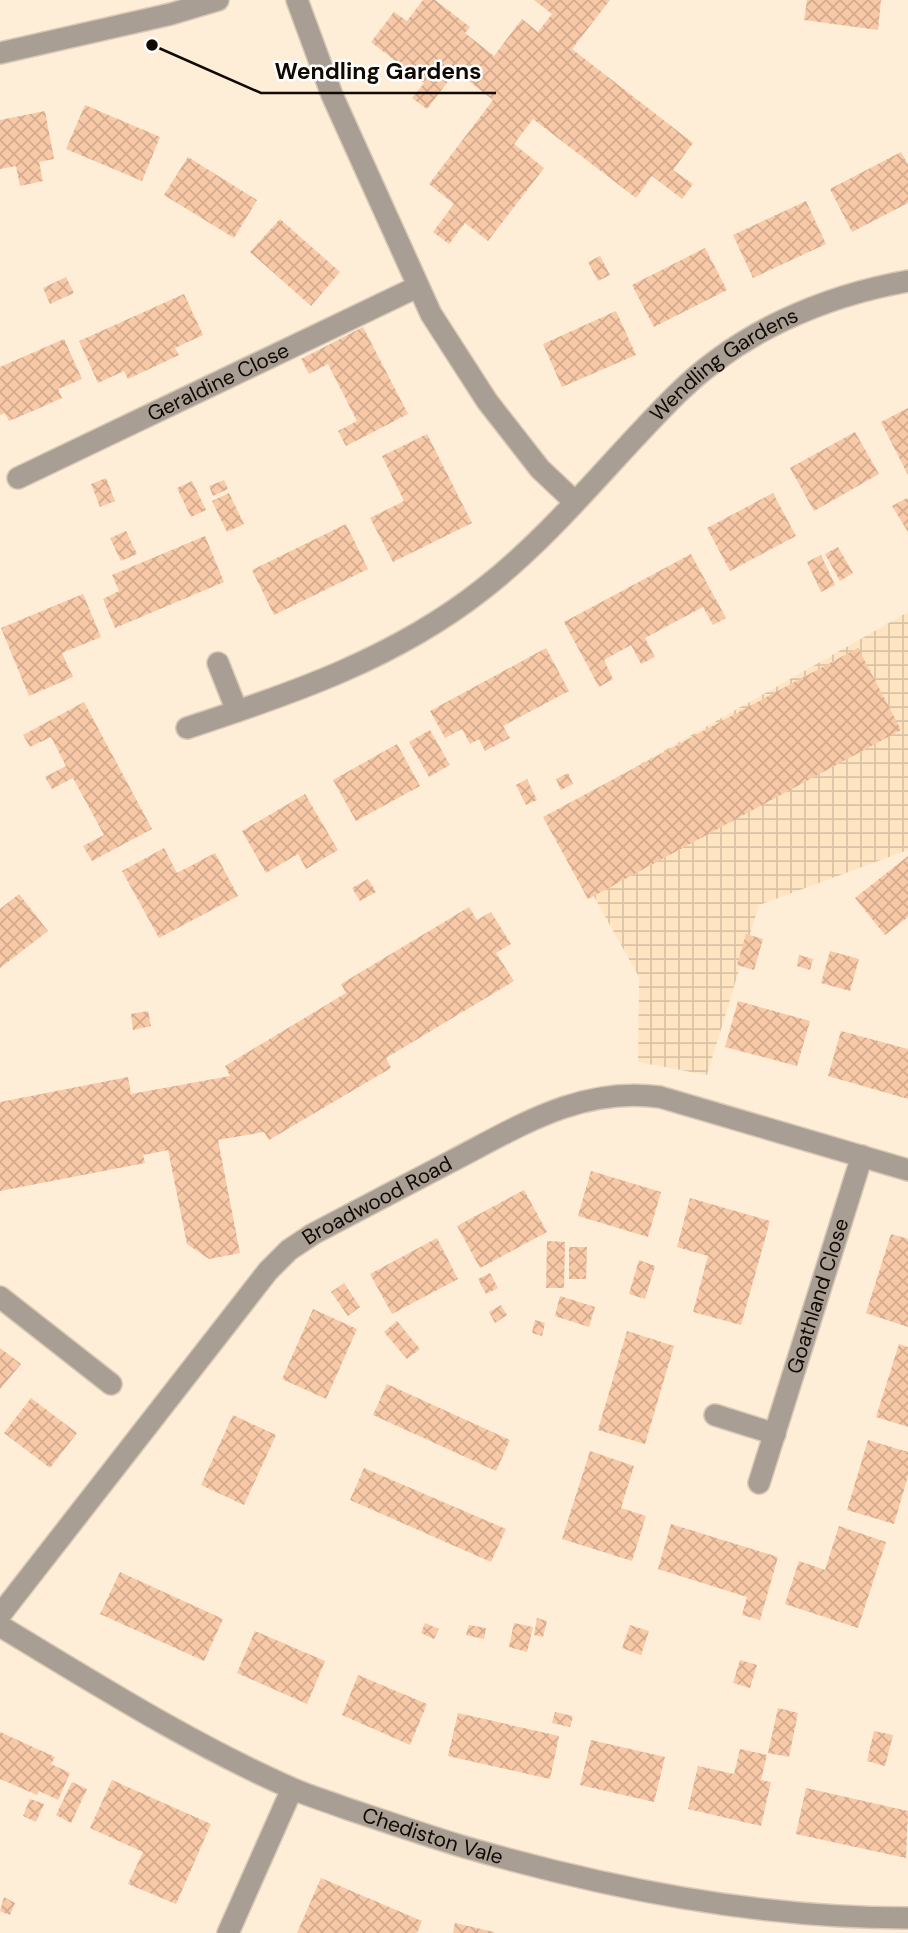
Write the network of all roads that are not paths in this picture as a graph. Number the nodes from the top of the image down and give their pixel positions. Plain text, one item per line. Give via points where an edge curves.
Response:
1 (218, 0) edge
2 (297, 0) edge
3 (0, 53) edge
4 (908, 281) edge
5 (417, 286) junction
6 (18, 478) dead end
7 (575, 502) junction
8 (218, 663) dead end
9 (237, 711) junction
10 (187, 727) dead end
11 (862, 1156) junction
12 (908, 1170) edge
13 (0, 1297) edge
14 (111, 1384) dead end
15 (715, 1415) dead end
16 (775, 1434) junction
17 (760, 1483) dead end
18 (0, 1615) edge
19 (0, 1626) edge
20 (292, 1789) junction
21 (908, 1918) edge
22 (228, 1933) edge

1 - 3 street
2 - 5 street via 332,94
4 - 7 street, Wendling Gardens via 875,286 808,308 752,337 679,391
5 - 6 street, Geraldine Close
5 - 7 street via 487,401 540,469
7 - 9 street, Wendling Gardens via 531,548 435,622 355,667
8 - 9 street
9 - 10 street, Wendling Gardens
11 - 12 street, Broadwood Road
11 - 16 street, Goathland Close
11 - 18 street, Broadwood Road via 660,1097 597,1097 536,1117 313,1234 268,1271
13 - 14 street
15 - 16 street
16 - 17 street, Goathland Close
19 - 20 street, Chediston Vale via 214,1751
20 - 21 street, Chediston Vale via 523,1864 649,1893 774,1910
20 - 22 street

